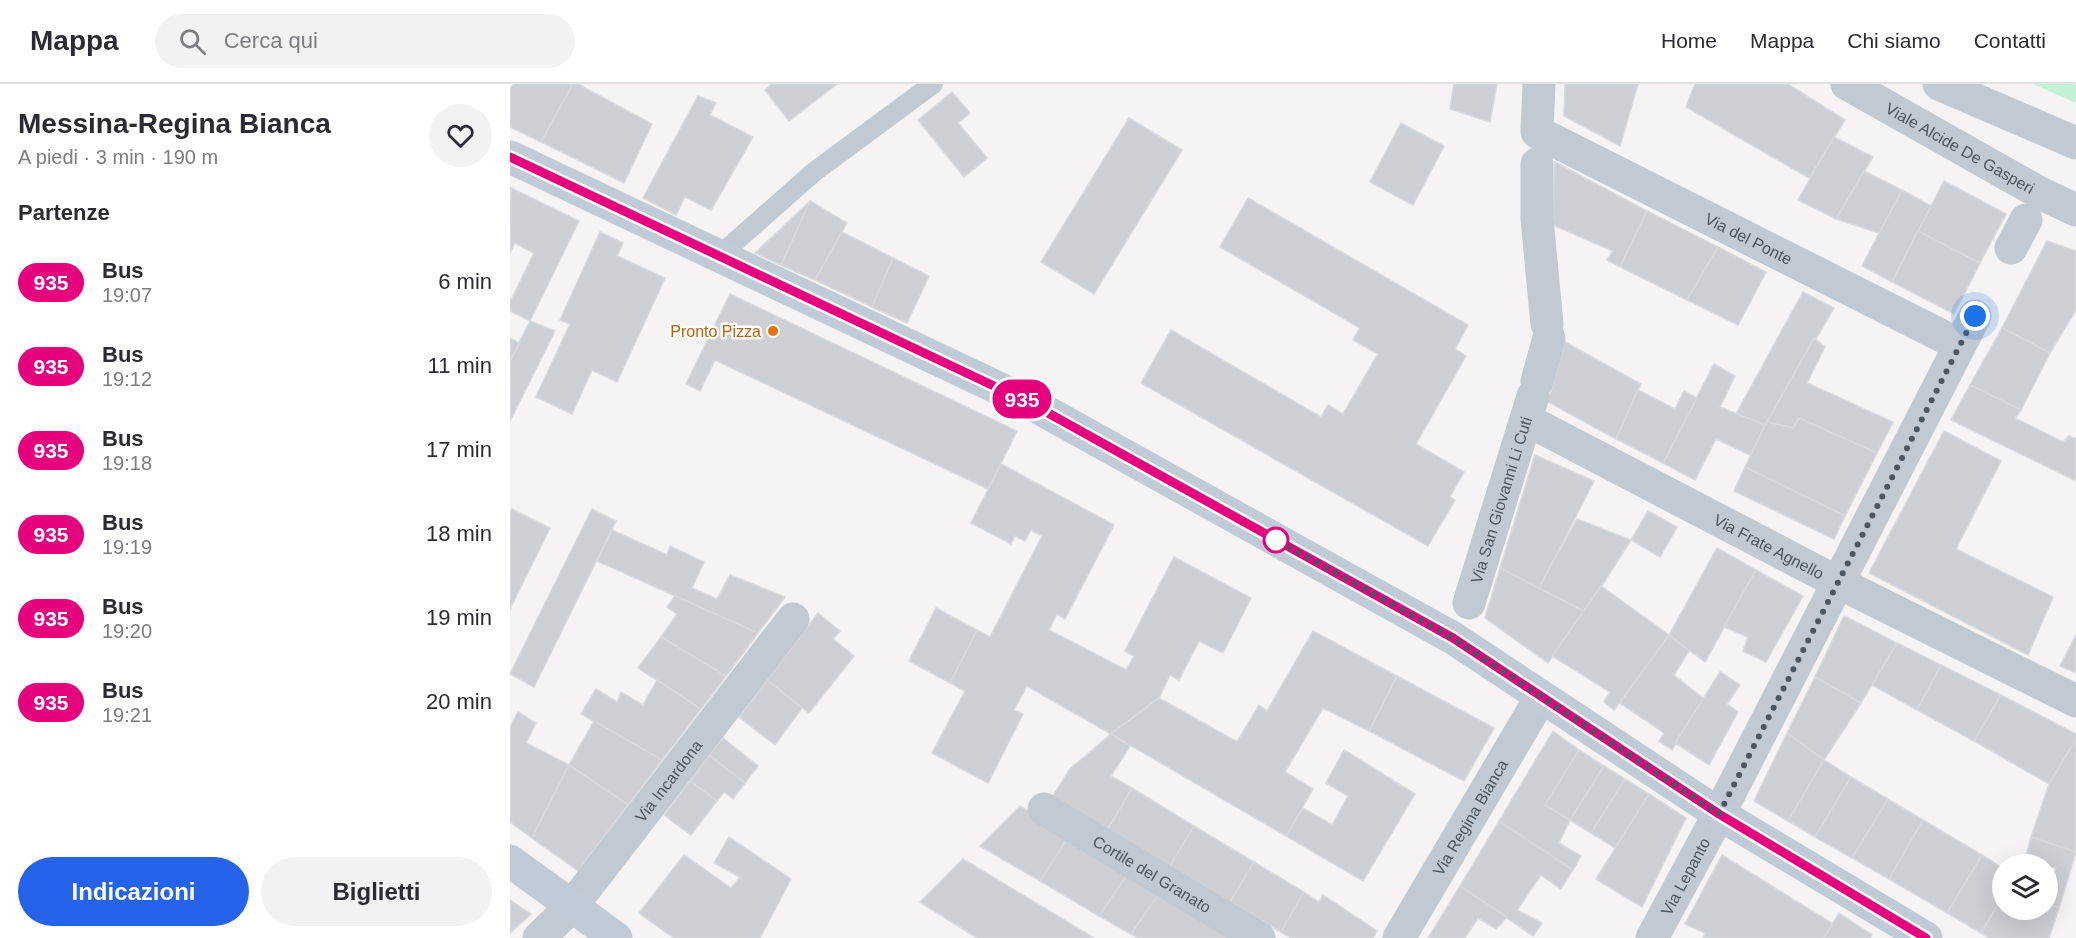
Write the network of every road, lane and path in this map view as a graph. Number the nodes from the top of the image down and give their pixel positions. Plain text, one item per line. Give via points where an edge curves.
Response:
1 (933, 84) edge
2 (1539, 84) edge
3 (1847, 84) edge
4 (1939, 84) edge
5 (2076, 143) edge
6 (510, 156) edge
7 (1536, 164) dead end
8 (2076, 210) edge
9 (2026, 220) dead end
10 (2011, 248) dead end
11 (719, 256) junction
12 (1975, 316) dead end
13 (1960, 345) junction
14 (1533, 399) junction
15 (1837, 582) junction
16 (1469, 603) dead end
17 (793, 619) dead end
18 (1541, 697) junction
19 (2076, 701) edge
20 (1044, 809) dead end
21 (1719, 814) junction
22 (510, 861) edge
23 (572, 906) junction
24 (1910, 934) edge
25 (539, 938) edge
26 (616, 938) edge
27 (1259, 938) edge
28 (1399, 938) edge
29 (1652, 938) edge

1 - 11 lane via 814,172
2 - 13 street, Via del Ponte via 1537,132
3 - 8 street, Viale Alcide De Gasperi
4 - 5 street
6 - 11 main road
7 - 14 street, Via San Giovanni Li Cuti via 1548,331
9 - 10 street
11 - 18 main road via 1032,404 1453,638
12 - 13 street, Via Lepanto
13 - 15 street, Via Lepanto
14 - 15 street, Via Frate Agnello
14 - 16 street, Via San Giovanni Li Cuti
15 - 19 street, Via Frate Agnello
15 - 21 street, Via Lepanto
17 - 23 street, Via Incardona
18 - 21 main road
18 - 28 street, Via Regina Bianca
20 - 27 street, Cortile del Granato
21 - 24 main road
21 - 29 street, Via Lepanto
22 - 23 main road
23 - 25 street, Via Incardona
23 - 26 main road

